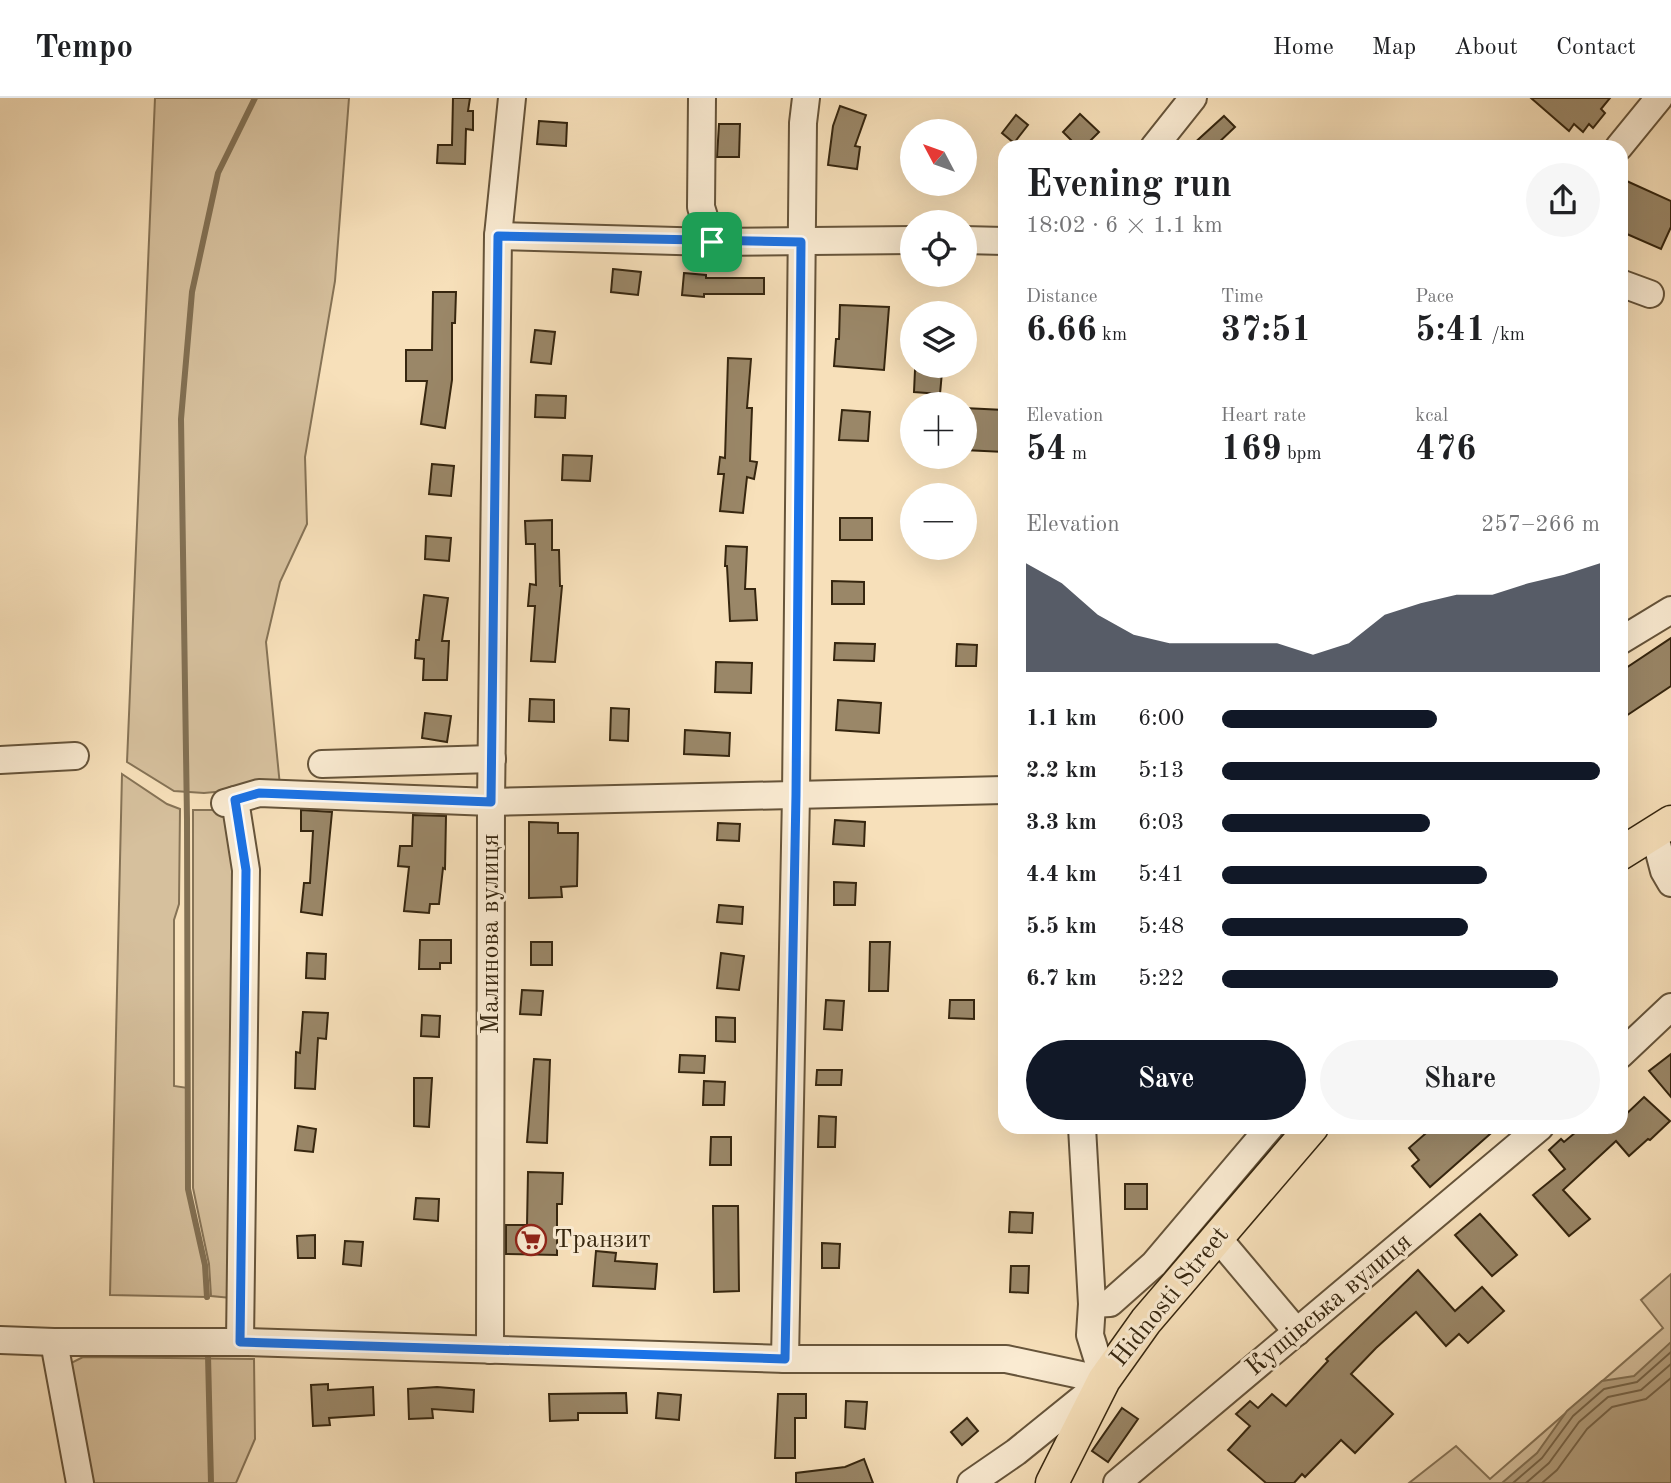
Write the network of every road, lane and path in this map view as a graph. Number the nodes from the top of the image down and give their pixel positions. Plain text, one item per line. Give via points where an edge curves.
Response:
1 (512, 98) edge
2 (702, 98) edge
3 (806, 98) edge
4 (1193, 98) edge
5 (1657, 99) edge
6 (1160, 140) edge
7 (1625, 140) edge
8 (498, 236) junction
9 (900, 240) edge
10 (977, 240) edge
11 (998, 241) edge
12 (712, 242) junction
13 (801, 242) junction
14 (1628, 286) edge
15 (1650, 294) dead end
16 (1671, 610) edge
17 (1628, 636) edge
18 (75, 756) dead end
19 (492, 759) junction
20 (0, 760) edge
21 (322, 764) dead end
22 (998, 790) edge
23 (796, 795) junction
24 (491, 802) junction
25 (1663, 828) edge
26 (1628, 849) edge
27 (1671, 883) edge
28 (1671, 1007) edge
29 (1628, 1047) edge
30 (1082, 1134) edge
31 (1264, 1134) edge
32 (1306, 1134) edge
33 (1532, 1134) edge
34 (1217, 1237) junction
35 (1092, 1304) junction
36 (1297, 1332) junction
37 (0, 1340) edge
38 (54, 1342) junction
39 (244, 1342) junction
40 (490, 1350) junction
41 (785, 1359) junction
42 (1104, 1380) junction
43 (80, 1483) edge
44 (971, 1483) edge
45 (1052, 1483) edge
46 (1117, 1483) edge

1 - 8 street, Малинова вулиця
2 - 12 street via 701,207
3 - 13 street
4 - 6 street
5 - 7 street
8 - 12 street
8 - 19 street, Малинова вулиця
9 - 13 street
10 - 11 street
12 - 13 street
13 - 23 street
14 - 15 street
16 - 17 street
18 - 20 street
19 - 21 street
19 - 24 street, Малинова вулиця
22 - 23 street
23 - 24 street
23 - 41 street
24 - 39 street via 259,793 230,802 246,870
24 - 40 street, Малинова вулиця
25 - 26 main road
25 - 27 street via 1664,871
28 - 29 street
30 - 35 street
31 - 35 street via 1154,1264 1110,1303
32 - 34 main road, Hidnosti Street
33 - 36 street, Кущівська вулиця
34 - 36 street
34 - 42 main road, Hidnosti Street via 1146,1321
35 - 42 street via 1090,1335
36 - 46 street, Кущівська вулиця
37 - 38 street
38 - 39 street
38 - 43 street
39 - 40 street
40 - 41 street
41 - 42 street via 1006,1359
42 - 44 street
42 - 45 main road, Hidnosti Street

